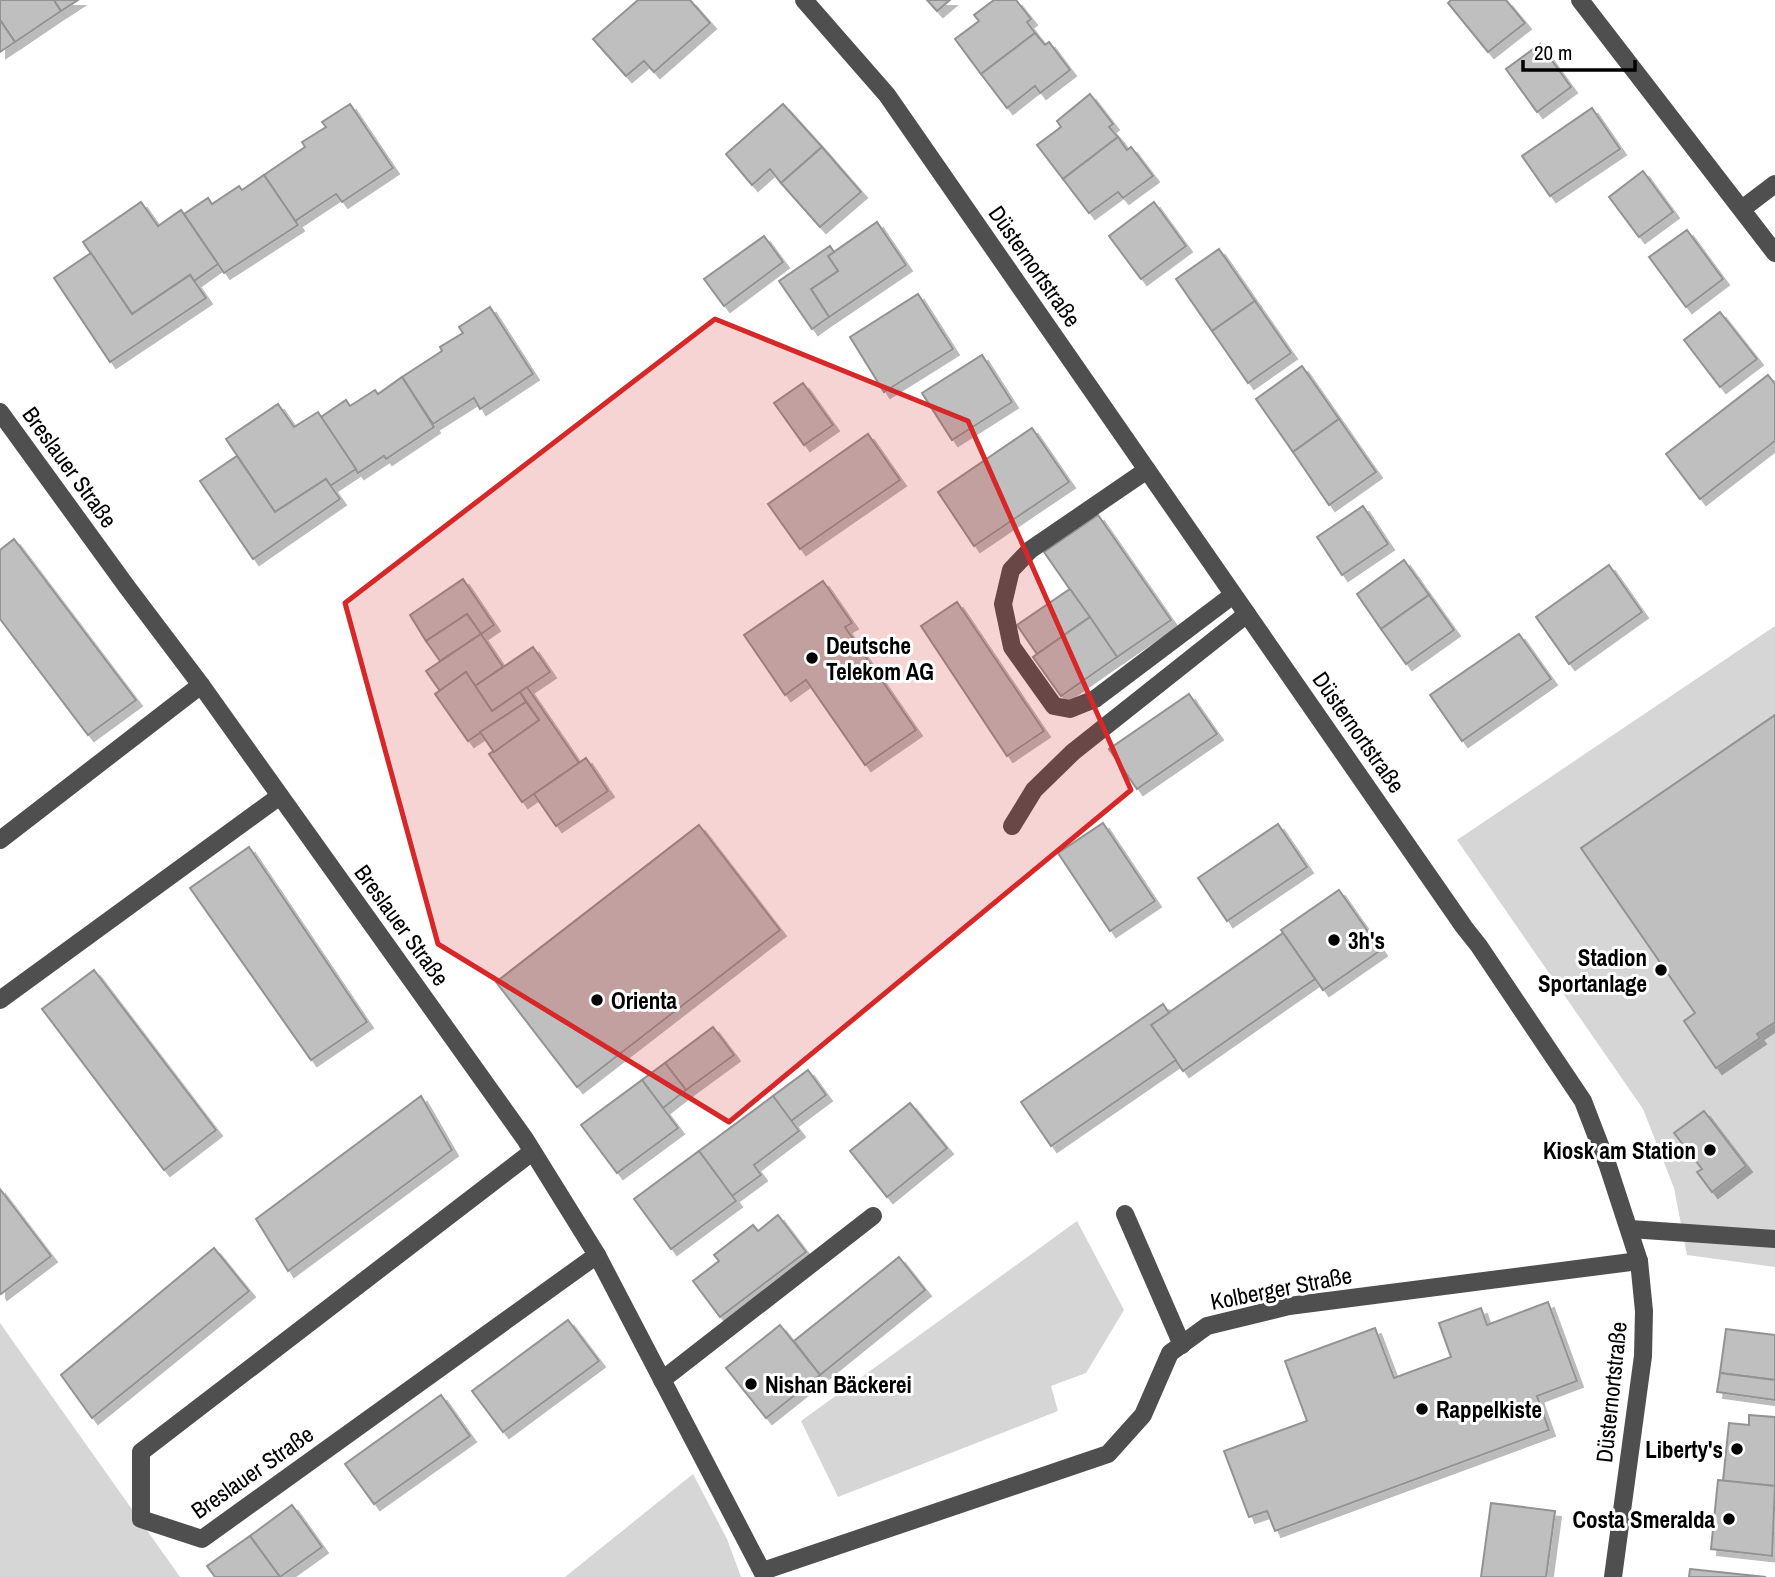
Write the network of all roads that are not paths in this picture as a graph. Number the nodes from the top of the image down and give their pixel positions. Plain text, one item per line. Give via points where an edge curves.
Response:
1 (804, 0) edge
2 (1580, 0) edge
3 (1775, 184) edge
4 (1742, 209) junction
5 (1775, 253) edge
6 (0, 412) edge
7 (1146, 470) junction
8 (1233, 595) junction
9 (1247, 614) junction
10 (201, 685) junction
11 (280, 796) junction
12 (1012, 826) dead end
13 (0, 840) edge
14 (0, 1000) edge
15 (531, 1152) junction
16 (1125, 1214) dead end
17 (873, 1216) dead end
18 (1630, 1229) junction
19 (1775, 1239) edge
20 (597, 1255) junction
21 (1639, 1261) junction
22 (1182, 1345) junction
23 (662, 1380) junction
24 (764, 1574) edge
25 (1614, 1577) edge

1 - 7 street, Düsternortstraße via 887,95
2 - 4 street
3 - 4 street
4 - 5 street
6 - 10 street, Breslauer Straße
7 - 8 street, Düsternortstraße
7 - 8 street via 1030,550 1011,570 1003,604 1012,647 1054,706 1070,709 1095,699
8 - 9 street, Düsternortstraße
9 - 12 street via 1073,752 1034,790
9 - 18 street, Düsternortstraße via 1583,1101
10 - 11 street, Breslauer Straße
10 - 13 street
11 - 14 street
11 - 15 street, Breslauer Straße
15 - 20 street, Breslauer Straße
15 - 20 street, Breslauer Straße via 141,1452 141,1520 202,1539
16 - 22 street
17 - 23 street
18 - 19 street
18 - 21 street, Düsternortstraße
20 - 23 street, Breslauer Straße
21 - 22 street, Kolberger Straße via 1289,1306 1207,1326
21 - 25 street, Düsternortstraße via 1643,1356
22 - 24 street, Kolberger Straße via 1170,1353 1143,1415 1108,1454
23 - 24 street, Breslauer Straße

